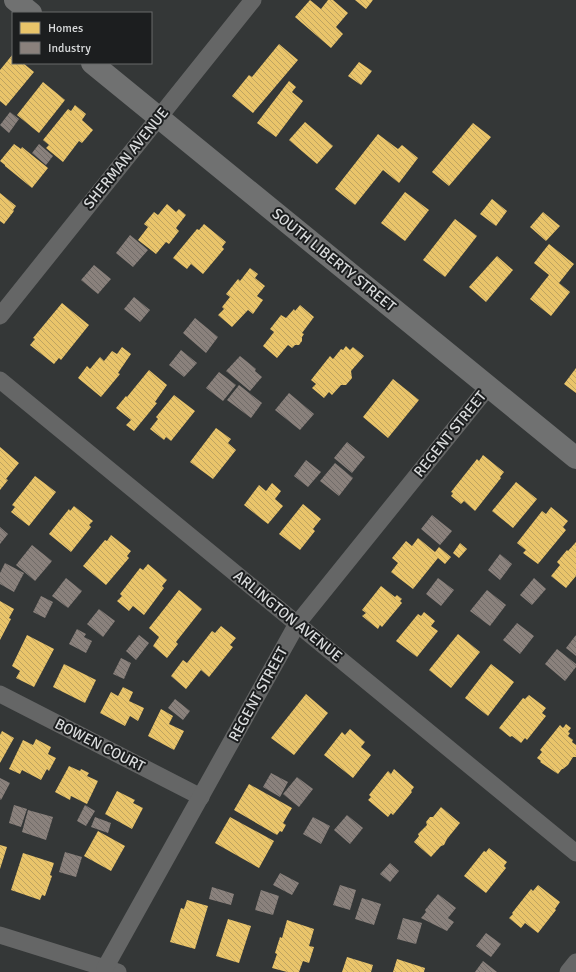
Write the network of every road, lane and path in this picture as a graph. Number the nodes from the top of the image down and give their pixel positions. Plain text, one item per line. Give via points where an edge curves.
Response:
1 (15, 0) edge
2 (253, 0) edge
3 (30, 12) edge
4 (93, 64) edge
5 (158, 117) junction
6 (0, 316) edge
7 (0, 380) edge
8 (489, 386) junction
9 (576, 458) edge
10 (297, 624) junction
11 (0, 694) edge
12 (201, 797) junction
13 (576, 853) edge
14 (0, 935) edge
15 (576, 962) edge
16 (111, 970) edge
17 (568, 972) edge

1 - 3 main road
2 - 5 street, SHERMAN AVENUE
4 - 5 main road, SOUTH LIBERTY STREET
5 - 6 street, SHERMAN AVENUE
5 - 8 main road, SOUTH LIBERTY STREET
7 - 10 street, ARLINGTON AVENUE
8 - 9 main road, SOUTH LIBERTY STREET
8 - 10 street, REGENT STREET
10 - 12 street, REGENT STREET
10 - 13 street, ARLINGTON AVENUE
11 - 12 street, BOWEN COURT
12 - 16 street, REGENT STREET
14 - 16 street
15 - 17 street

